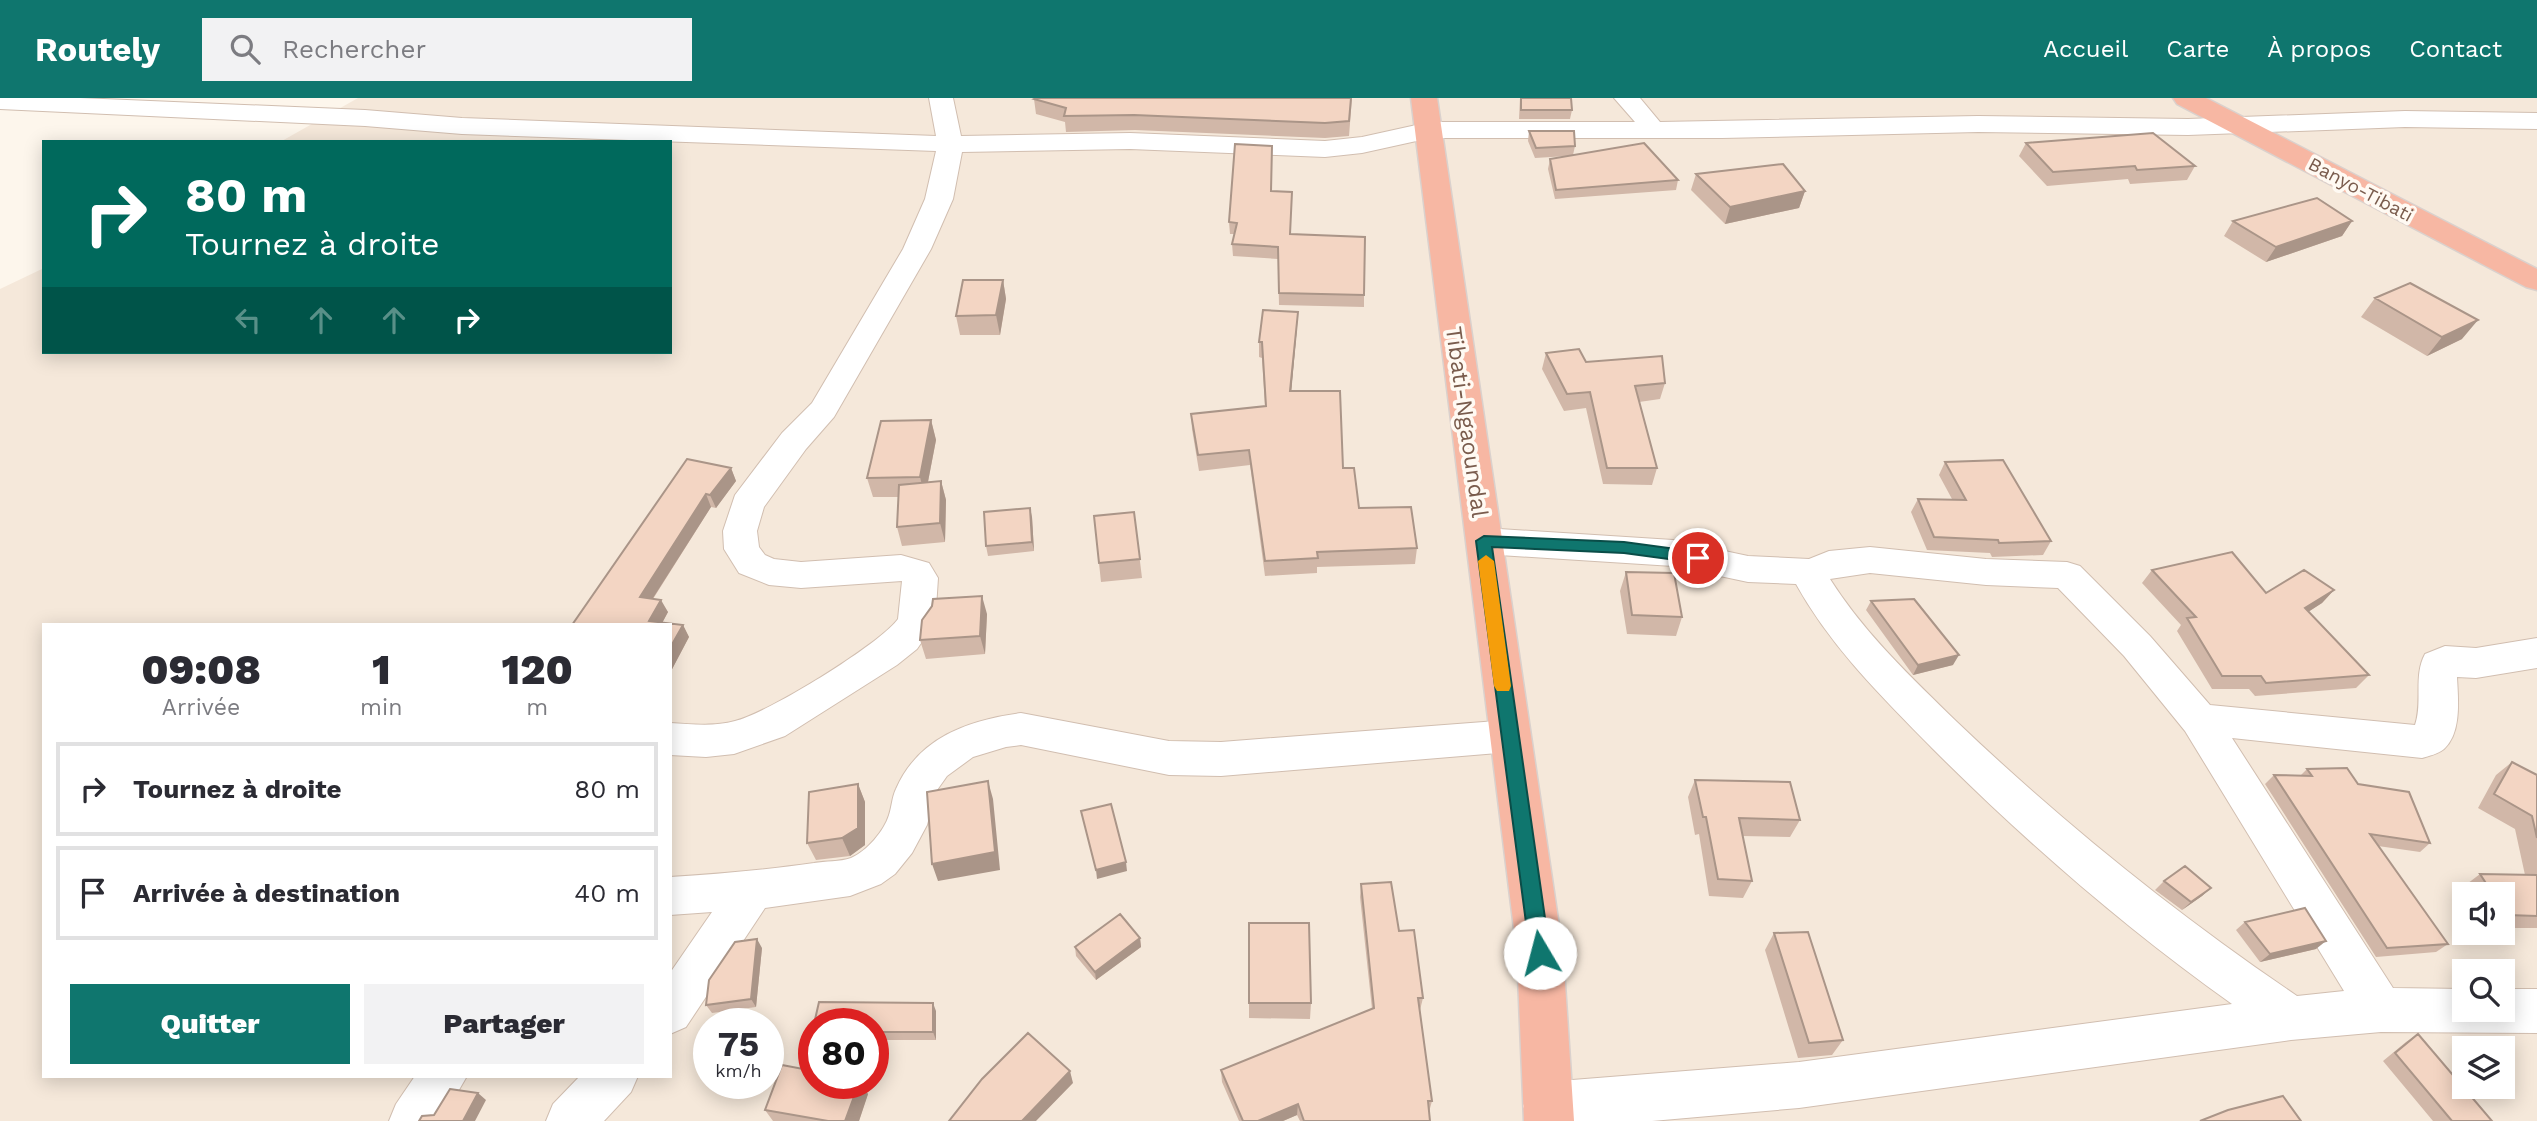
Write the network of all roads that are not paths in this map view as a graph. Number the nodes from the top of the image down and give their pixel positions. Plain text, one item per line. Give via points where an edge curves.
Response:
1 (941, 98) edge
2 (1626, 98) edge
3 (2186, 98) edge
4 (0, 102) edge
5 (1427, 114) edge
6 (2537, 121) edge
7 (2236, 124) junction
8 (1649, 129) junction
9 (951, 144) junction
10 (2537, 281) edge
11 (1484, 541) junction
12 (1813, 572) junction
13 (2537, 653) edge
14 (2199, 720) junction
15 (1510, 736) junction
16 (672, 739) edge
17 (751, 892) junction
18 (672, 896) edge
19 (672, 1009) edge
20 (2381, 1010) junction
21 (2537, 1011) edge
22 (2291, 1018) junction
23 (442, 1078) edge
24 (612, 1078) edge
25 (1548, 1114) edge
26 (412, 1121) edge
27 (570, 1121) edge

1 - 9 street
2 - 8 street via 1647,119
3 - 7 highway, Banyo-Tibati
4 - 9 street
5 - 8 street
5 - 9 street via 1362,145 1325,149 1130,141
5 - 11 highway, Tibati-Ngaoundal
6 - 7 street
7 - 8 street
7 - 10 highway, Banyo-Tibati
9 - 16 street via 939,199 917,249 842,380 747,504 740,531 742,549 752,564 769,572 802,575 901,568 916,572 920,578 916,623 884,655 771,725 724,739
11 - 12 street via 1624,548 1748,569
11 - 15 highway, Tibati-Ngaoundal
12 - 14 street via 1829,564 1870,560 2067,575 2137,646
12 - 22 street via 1811,579 1843,628 1982,772 2150,916
13 - 14 street via 2438,665 2439,713 2431,737 2422,742
14 - 20 street
15 - 17 street via 1222,759 1169,758 1021,729 998,732 976,737 936,762 916,790 897,841 864,872
15 - 25 highway, Tibati-Ngaoundal via 1540,953
17 - 18 street
17 - 19 street
20 - 21 street
20 - 22 street
22 - 25 street
23 - 26 street
24 - 27 street

